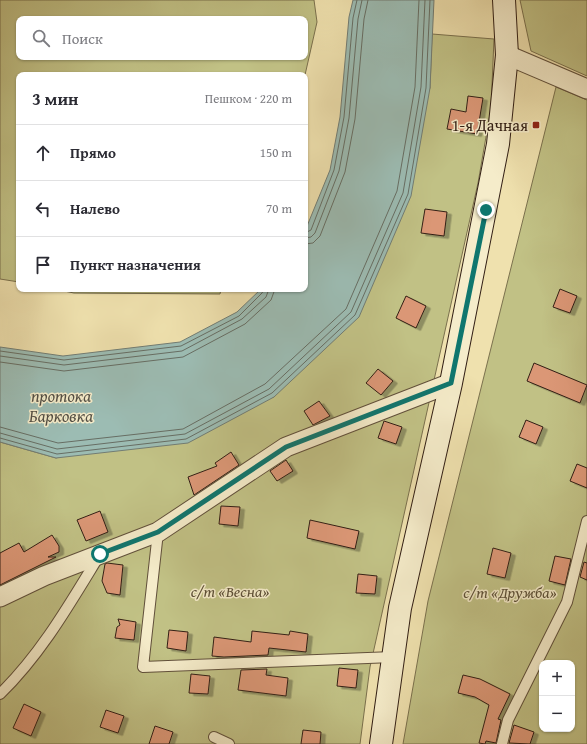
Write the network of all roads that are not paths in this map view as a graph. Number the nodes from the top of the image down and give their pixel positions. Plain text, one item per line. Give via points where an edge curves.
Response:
1 (504, 0) edge
2 (508, 55) junction
3 (587, 89) edge
4 (451, 383) junction
5 (587, 521) edge
6 (158, 532) junction
7 (100, 554) junction
8 (0, 597) edge
9 (393, 657) junction
10 (0, 694) edge
11 (214, 737) dead end
12 (229, 744) edge
13 (381, 744) edge
14 (502, 744) edge

1 - 2 main road
2 - 3 street
2 - 4 main road via 498,144
4 - 6 street via 286,447
4 - 9 main road via 400,608
5 - 14 lane via 567,602 508,720
6 - 7 street
6 - 9 lane via 143,667
7 - 8 street
7 - 10 lane via 56,628
9 - 13 main road
11 - 12 lane

